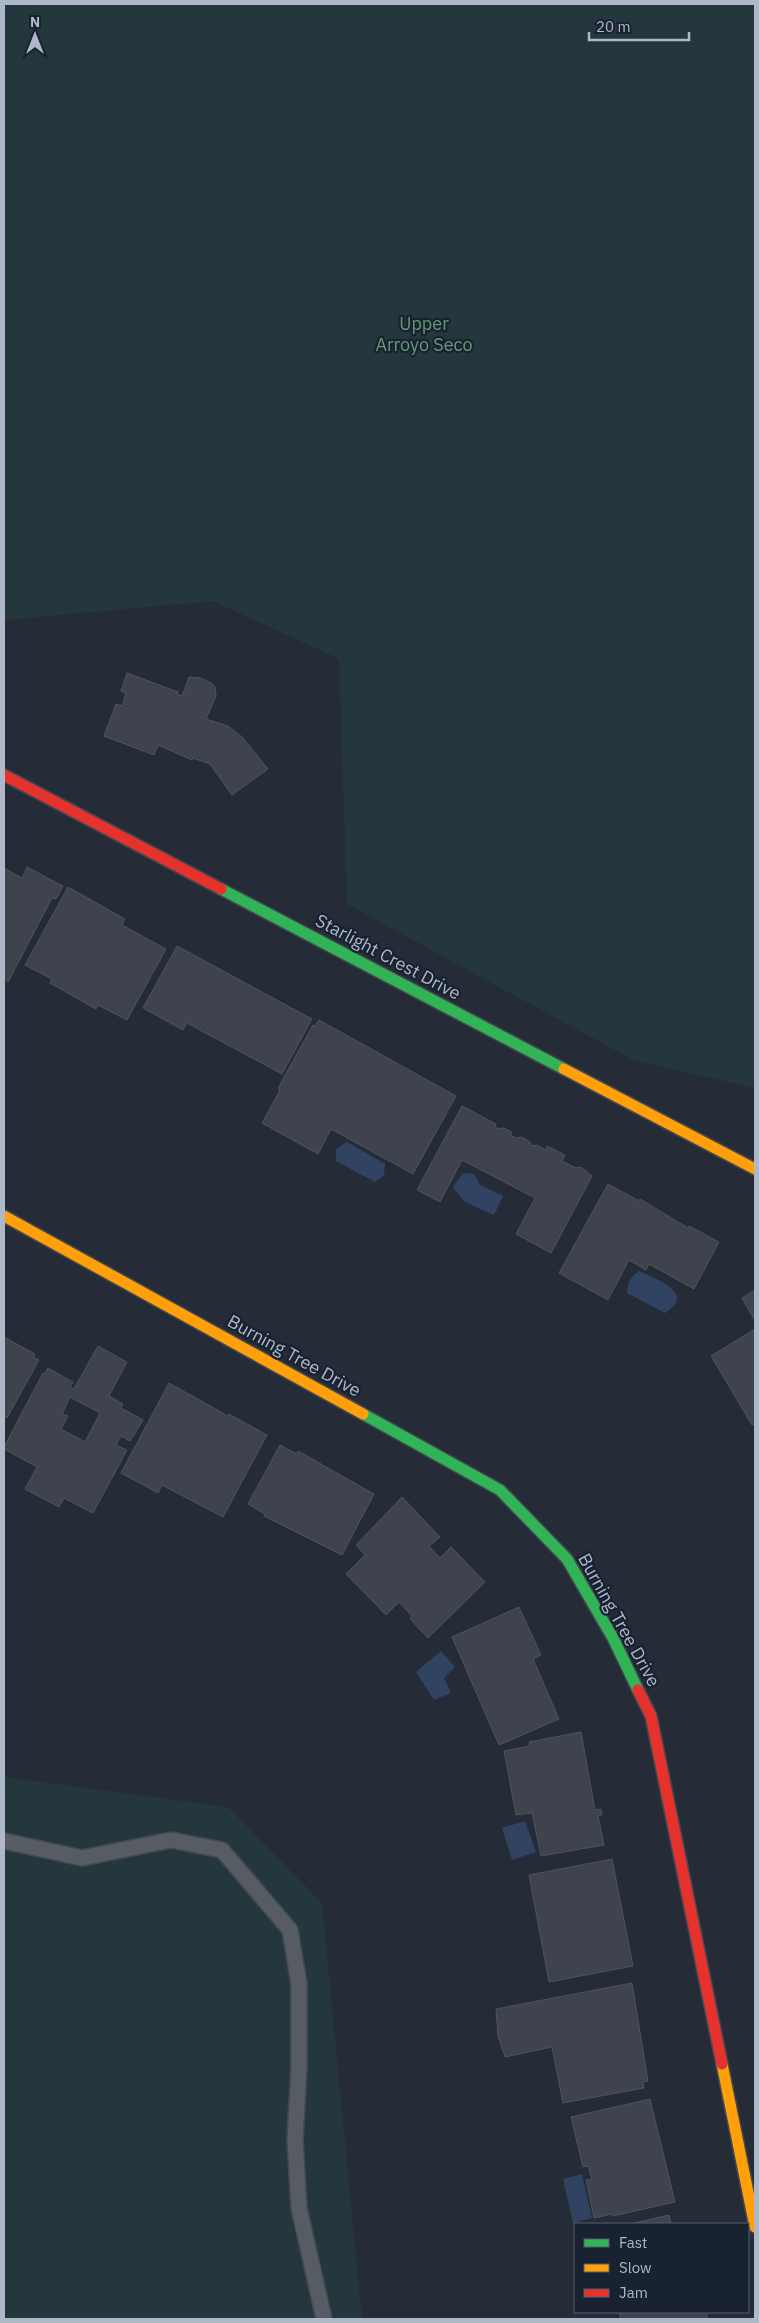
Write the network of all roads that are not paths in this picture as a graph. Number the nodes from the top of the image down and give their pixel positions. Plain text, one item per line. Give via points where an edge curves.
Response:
1 (4, 775) edge
2 (755, 1169) edge
3 (4, 1216) edge
4 (4, 1841) edge
5 (755, 2227) edge
6 (324, 2319) edge

1 - 2 street, Starlight Crest Drive
3 - 5 street, Burning Tree Drive via 500,1490 567,1559 613,1638 651,1716
4 - 6 lane via 82,1858 171,1840 222,1850 290,1930 299,1984 295,2140 299,2208

